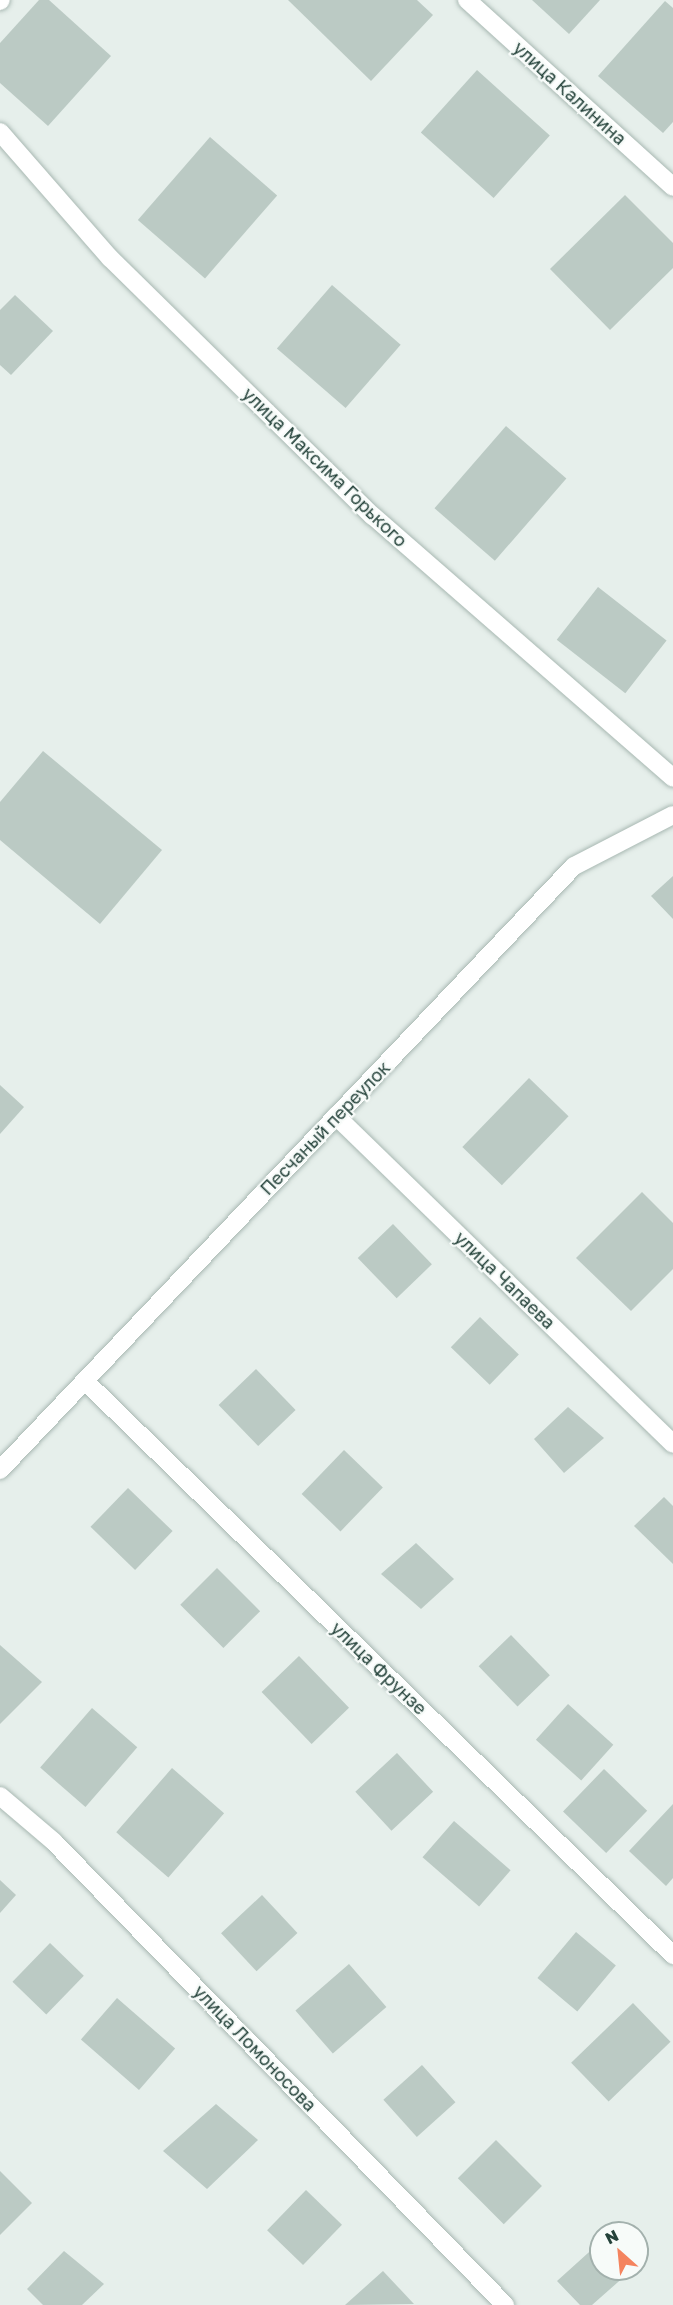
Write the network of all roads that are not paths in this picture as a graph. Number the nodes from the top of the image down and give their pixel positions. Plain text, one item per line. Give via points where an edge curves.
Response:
1 (467, 0) edge
2 (0, 132) edge
3 (673, 187) edge
4 (673, 778) edge
5 (673, 815) edge
6 (336, 1116) junction
7 (84, 1381) junction
8 (673, 1444) edge
9 (0, 1470) edge
10 (0, 1796) edge
11 (673, 1955) edge
12 (505, 2305) edge

1 - 3 street, улица Калинина
2 - 4 street, улица Максима Горького via 110,258 373,516
5 - 6 street, Песчаный переулок via 574,866
6 - 7 street, Песчаный переулок
6 - 8 street, улица Чапаева
7 - 9 street, Песчаный переулок
7 - 11 street, улица Фрунзе
10 - 12 street, улица Ломоносова via 53,1841

